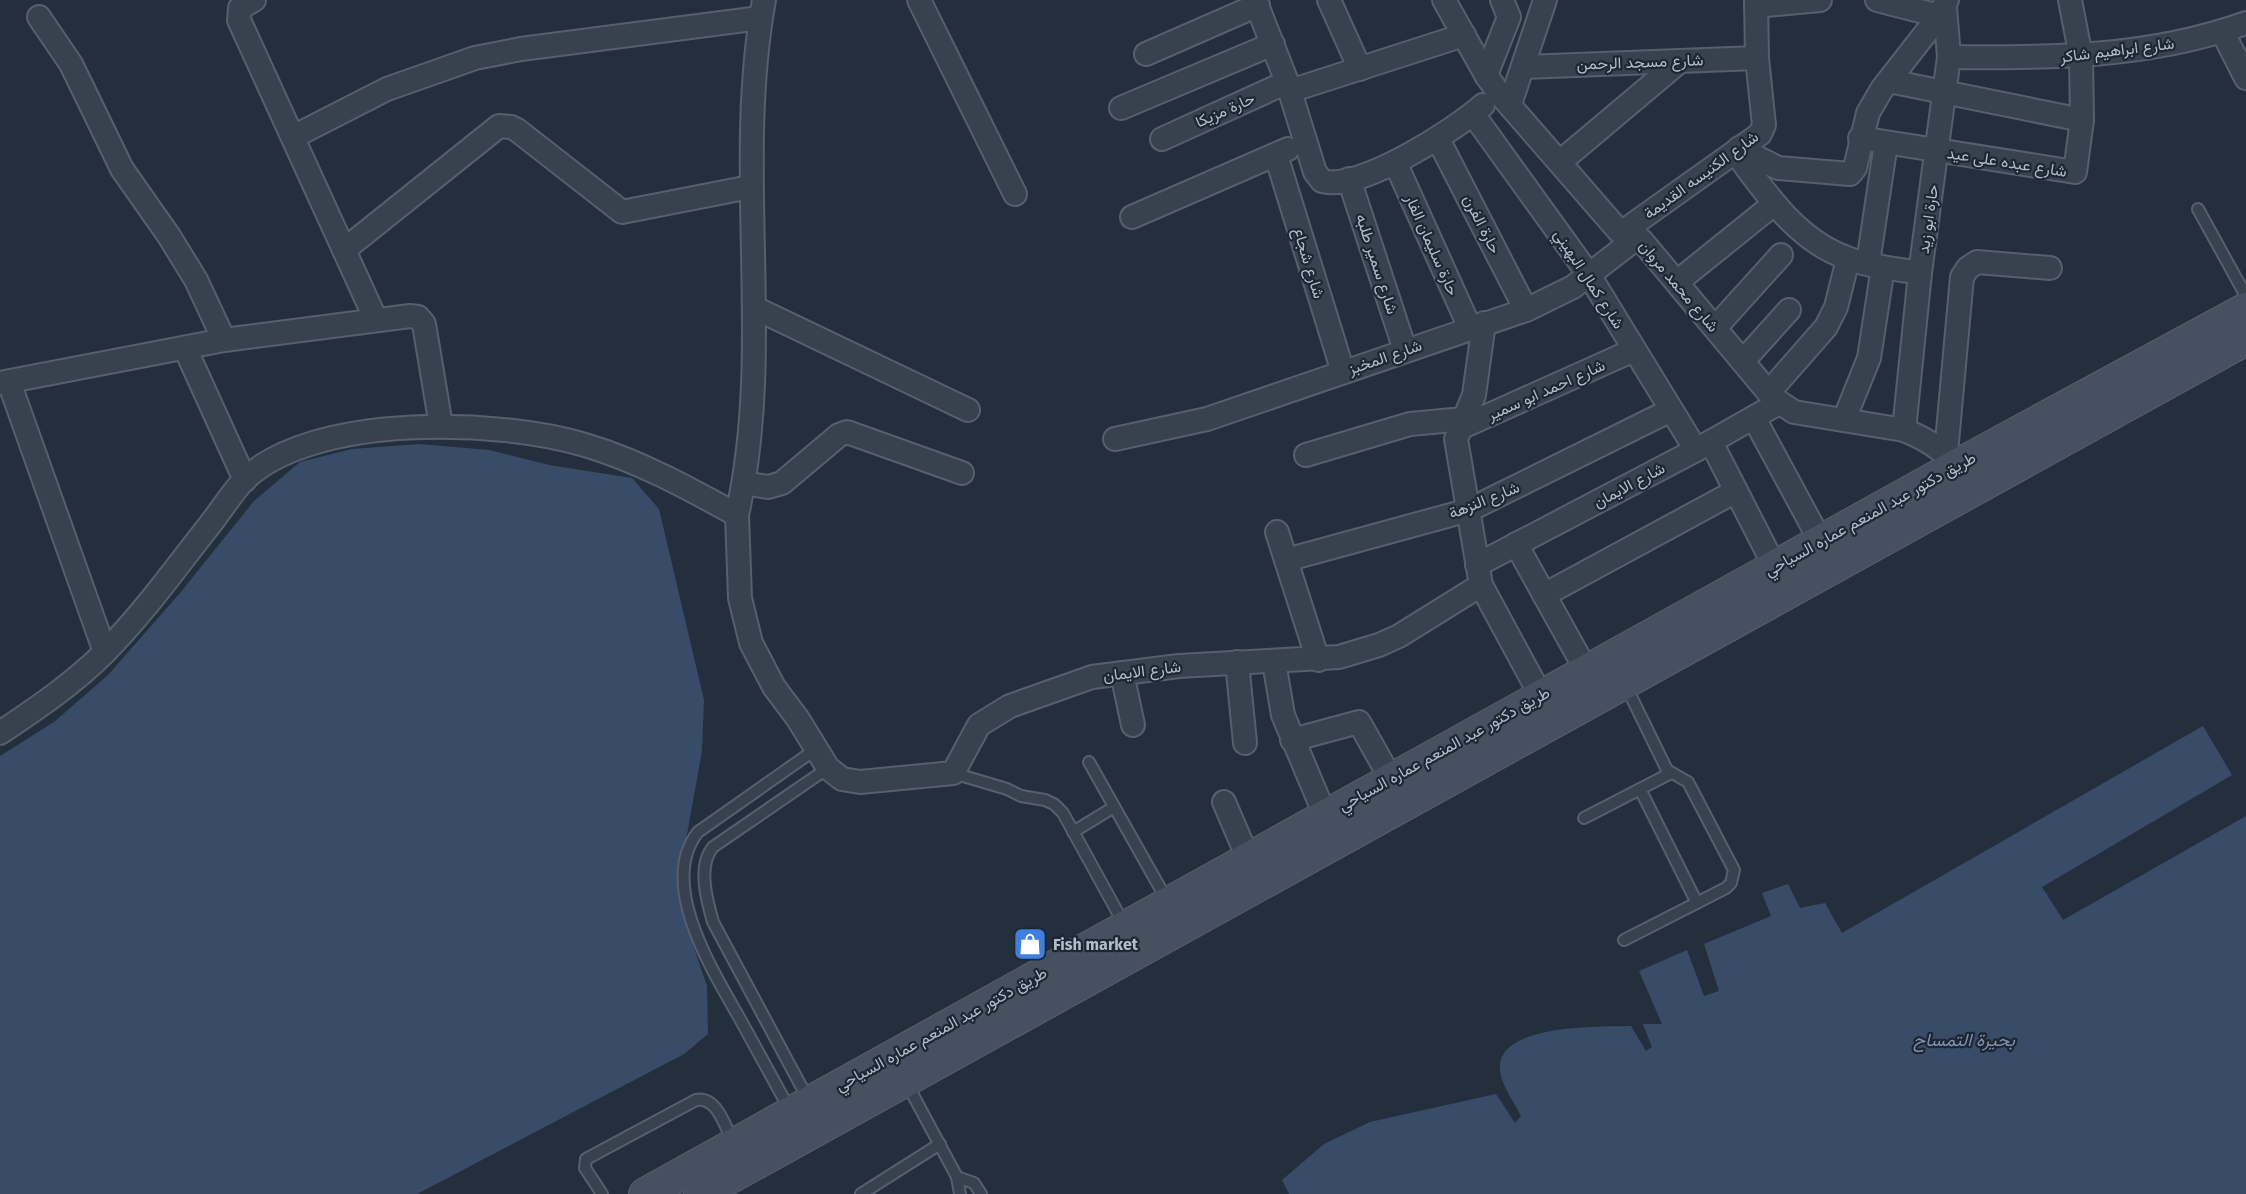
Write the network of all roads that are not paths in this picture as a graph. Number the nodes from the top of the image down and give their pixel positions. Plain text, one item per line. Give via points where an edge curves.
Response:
1 (254, 0) edge
2 (919, 0) edge
3 (1329, 0) edge
4 (1445, 0) edge
5 (1502, 0) edge
6 (1545, 0) edge
7 (1820, 0) edge
8 (1877, 0) edge
9 (2070, 0) edge
10 (1256, 2) edge
11 (1756, 3) edge
12 (1944, 8) edge
13 (762, 9) edge
14 (39, 17) dead end
15 (2246, 23) edge
16 (2222, 31) junction
17 (1464, 35) junction
18 (1273, 44) junction
19 (1146, 54) dead end
20 (1949, 57) junction
21 (2081, 57) junction
22 (1757, 58) junction
23 (1680, 61) junction
24 (1523, 67) junction
25 (1360, 69) junction
26 (2246, 78) edge
27 (1889, 81) junction
28 (1289, 87) junction
29 (1498, 90) junction
30 (1945, 91) junction
31 (1121, 108) dead end
32 (1473, 114) junction
33 (2082, 120) junction
34 (293, 137) junction
35 (1162, 138) dead end
36 (1860, 138) junction
37 (1438, 139) junction
38 (1306, 141) junction
39 (1886, 143) junction
40 (1737, 150) junction
41 (1938, 151) junction
42 (1275, 155) junction
43 (1395, 162) junction
44 (1560, 162) junction
45 (1349, 179) junction
46 (750, 187) junction
47 (1015, 194) dead end
48 (1774, 204) junction
49 (2198, 209) dead end
50 (1132, 217) dead end
51 (1630, 235) junction
52 (344, 250) junction
53 (1781, 255) dead end
54 (1866, 263) junction
55 (2050, 268) dead end
56 (1920, 273) junction
57 (1589, 275) junction
58 (1677, 282) junction
59 (2246, 296) edge
60 (755, 308) junction
61 (2246, 309) edge
62 (1526, 310) junction
63 (1789, 310) dead end
64 (376, 320) junction
65 (1477, 326) junction
66 (1715, 328) junction
67 (2246, 339) edge
68 (224, 340) junction
69 (185, 348) junction
70 (1405, 350) junction
71 (1634, 350) junction
72 (1743, 361) junction
73 (1343, 372) junction
74 (5, 382) edge
75 (1774, 398) junction
76 (968, 410) dead end
77 (1671, 410) junction
78 (1754, 418) junction
79 (1844, 420) junction
80 (1461, 424) junction
81 (441, 426) junction
82 (1904, 430) junction
83 (1115, 439) dead end
84 (1703, 446) junction
85 (1306, 455) dead end
86 (1959, 469) junction
87 (962, 473) dead end
88 (245, 480) junction
89 (744, 483) junction
90 (1736, 491) junction
91 (1469, 510) junction
92 (737, 515) junction
93 (1277, 532) dead end
94 (1821, 542) junction
95 (1516, 544) junction
96 (1286, 560) junction
97 (1775, 567) junction
98 (1479, 575) junction
99 (1544, 594) junction
100 (105, 652) junction
101 (1317, 660) junction
102 (1236, 662) junction
103 (1274, 662) junction
104 (1586, 670) junction
105 (1122, 673) junction
106 (1623, 681) junction
107 (1541, 696) junction
108 (1133, 725) dead end
109 (0, 733) edge
110 (1292, 740) junction
111 (1245, 743) dead end
112 (822, 758) junction
113 (1089, 762) dead end
114 (953, 773) junction
115 (1671, 773) junction
116 (1391, 779) junction
117 (1640, 789) junction
118 (1224, 802) dead end
119 (1114, 807) junction
120 (1325, 815) junction
121 (1584, 818) dead end
122 (1073, 832) junction
123 (1248, 858) junction
124 (685, 879) junction
125 (706, 879) junction
126 (1168, 903) junction
127 (1697, 903) junction
128 (1125, 926) junction
129 (1624, 940) dead end
130 (904, 1079) junction
131 (800, 1107) junction
132 (735, 1144) junction
133 (940, 1144) junction
134 (957, 1177) junction
135 (719, 1189) edge
136 (602, 1194) edge
137 (645, 1194) edge
138 (861, 1194) edge
139 (960, 1194) edge
140 (981, 1194) edge

1 - 34 street via 240,8 239,20
2 - 47 street
3 - 25 street
4 - 17 street, شارع محمد مروان
5 - 29 street via 1509,17
6 - 24 street
7 - 11 street
8 - 12 street
9 - 21 street, شارع عبده على عيد
10 - 18 street
10 - 19 street
11 - 22 street, شارع الكنيسه القديمة
12 - 20 street, حارة ابو زيد
12 - 27 street
13 - 34 street via 475,58 387,89
13 - 46 street via 752,102
14 - 68 street via 71,64 122,169 196,280
15 - 16 street, شارع ابراهيم شاكر
16 - 21 street, شارع ابراهيم شاكر via 2148,48
16 - 26 street
17 - 25 street, حارة مزيكا
17 - 29 street, شارع محمد مروان
18 - 28 street
18 - 31 street
20 - 21 street, شارع ابراهيم شاكر
20 - 30 street, حارة ابو زيد
21 - 33 street, شارع عبده على عيد
22 - 23 street, شارع مسجد الرحمن
22 - 40 street, شارع الكنيسه القديمة via 1763,130
23 - 24 street, شارع مسجد الرحمن
23 - 44 street
24 - 29 street
25 - 28 street, حارة مزيكا
27 - 30 street
27 - 36 street via 1868,113
28 - 35 street, حارة مزيكا
28 - 38 street
29 - 32 street
29 - 44 street, شارع محمد مروان
30 - 33 street
30 - 41 street, حارة ابو زيد
32 - 37 street
32 - 57 street, شارع كمال البهيني
33 - 41 street, شارع عبده على عيد via 2075,172
34 - 52 street
36 - 39 street, شارع عبده على عيد
36 - 40 street via 1855,168 1846,175 1770,166
37 - 43 street
37 - 62 street, حارة الفرن
38 - 42 street
38 - 45 street via 1318,177 1328,183
39 - 41 street, شارع عبده على عيد
39 - 54 street
40 - 48 street
40 - 51 street, شارع الكنيسه القديمة
41 - 56 street, حارة ابو زيد
42 - 50 street
42 - 73 street, شارع شجاع
43 - 45 street
43 - 65 street, حارة سليمان الفار
44 - 51 street, شارع محمد مروان
45 - 70 street, شارع سمير طلبه
46 - 52 street via 622,212 517,130 499,126
46 - 60 street
48 - 54 street via 1807,236
48 - 58 street
49 - 59 lane
51 - 57 street, شارع المخبز
51 - 58 street, شارع محمد مروان
52 - 64 street
53 - 66 street
54 - 56 street
54 - 75 street, شارع الايمان
54 - 79 street via 1869,358
55 - 86 street via 1977,262 1962,277
56 - 82 street, حارة ابو زيد
57 - 62 street, شارع المخبز
57 - 71 street, شارع كمال البهيني
58 - 66 street, شارع محمد مروان
60 - 76 street
60 - 89 street
61 - 86 main road, طريق دكتور عبد المنعم عماره السياحي
62 - 65 street, شارع المخبز
63 - 72 street
64 - 68 street
64 - 81 street via 410,316 418,317 424,324
65 - 70 street, شارع المخبز
65 - 80 street via 1474,395
66 - 72 street, شارع محمد مروان
67 - 86 main road, طريق دكتور عبد المنعم عماره السياحي
68 - 69 street
69 - 74 street
69 - 88 street
70 - 73 street, شارع المخبز
71 - 77 street, شارع كمال البهيني
71 - 80 street, شارع احمد ابو سمير
72 - 75 street, شارع محمد مروان
73 - 83 street, شارع المخبز via 1196,423
74 - 100 street
75 - 78 street, شارع الايمان
75 - 79 street, شارع محمد مروان via 1794,412
77 - 84 street, شارع كمال البهيني
77 - 91 street, شارع النزهة
78 - 84 street, شارع الايمان
78 - 94 street
79 - 82 street, شارع محمد مروان
80 - 85 street via 1410,424
80 - 91 street via 1456,439
81 - 88 street via 321,440 282,455
81 - 92 street via 583,444 663,475
82 - 86 street, شارع محمد مروان via 1919,436
84 - 90 street, شارع كمال البهيني
84 - 95 street, شارع الايمان
86 - 94 main road, طريق دكتور عبد المنعم عماره السياحي
86 - 106 main road, طريق دكتور عبد المنعم عماره السياحي
87 - 89 street via 847,432 782,483 768,487
88 - 100 street
89 - 92 street
90 - 97 street, شارع كمال البهيني
90 - 99 street
91 - 96 street, شارع النزهة
91 - 98 street
92 - 112 street via 740,598 752,643 774,687
93 - 96 street
94 - 97 main road, طريق دكتور عبد المنعم عماره السياحي
95 - 98 street, شارع الايمان
95 - 99 street
96 - 101 street
97 - 104 main road, طريق دكتور عبد المنعم عماره السياحي
98 - 101 street, شارع الايمان via 1379,645
98 - 107 street
99 - 104 street
100 - 109 street via 60,692
101 - 103 street, شارع الايمان
102 - 103 street, شارع الايمان
102 - 105 street, شارع الايمان
102 - 111 street
103 - 110 street via 1282,715
104 - 107 main road, طريق دكتور عبد المنعم عماره السياحي
105 - 108 street
105 - 114 street, شارع الايمان via 1092,677 1010,706 979,725
106 - 115 lane
106 - 130 main road, طريق دكتور عبد المنعم عماره السياحي
107 - 116 main road, طريق دكتور عبد المنعم عماره السياحي
110 - 116 street via 1359,722
110 - 120 street
112 - 114 street via 842,779 860,783
112 - 124 lane via 698,832 687,850
112 - 125 lane via 713,847
113 - 119 lane
114 - 122 lane via 1054,804
115 - 117 lane
115 - 127 lane via 1688,782 1734,870 1726,888
116 - 120 main road, طريق دكتور عبد المنعم عماره السياحي
117 - 121 lane
117 - 127 lane
118 - 123 street
119 - 122 lane
119 - 126 lane
120 - 123 main road, طريق دكتور عبد المنعم عماره السياحي
122 - 128 lane
123 - 126 main road, طريق دكتور عبد المنعم عماره السياحي
124 - 125 lane
124 - 131 lane via 694,929 718,980
125 - 131 lane via 708,904 722,941
126 - 128 main road, طريق دكتور عبد المنعم عماره السياحي
127 - 129 lane
128 - 131 main road, طريق دكتور عبد المنعم عماره السياحي
130 - 133 lane
130 - 135 main road, طريق دكتور عبد المنعم عماره السياحي
131 - 132 main road, طريق دكتور عبد المنعم عماره السياحي
132 - 136 lane via 712,1101 696,1100 586,1159 585,1168
132 - 137 main road, طريق دكتور عبد المنعم عماره السياحي
133 - 134 lane
133 - 138 lane
134 - 139 lane
134 - 140 lane via 974,1182

